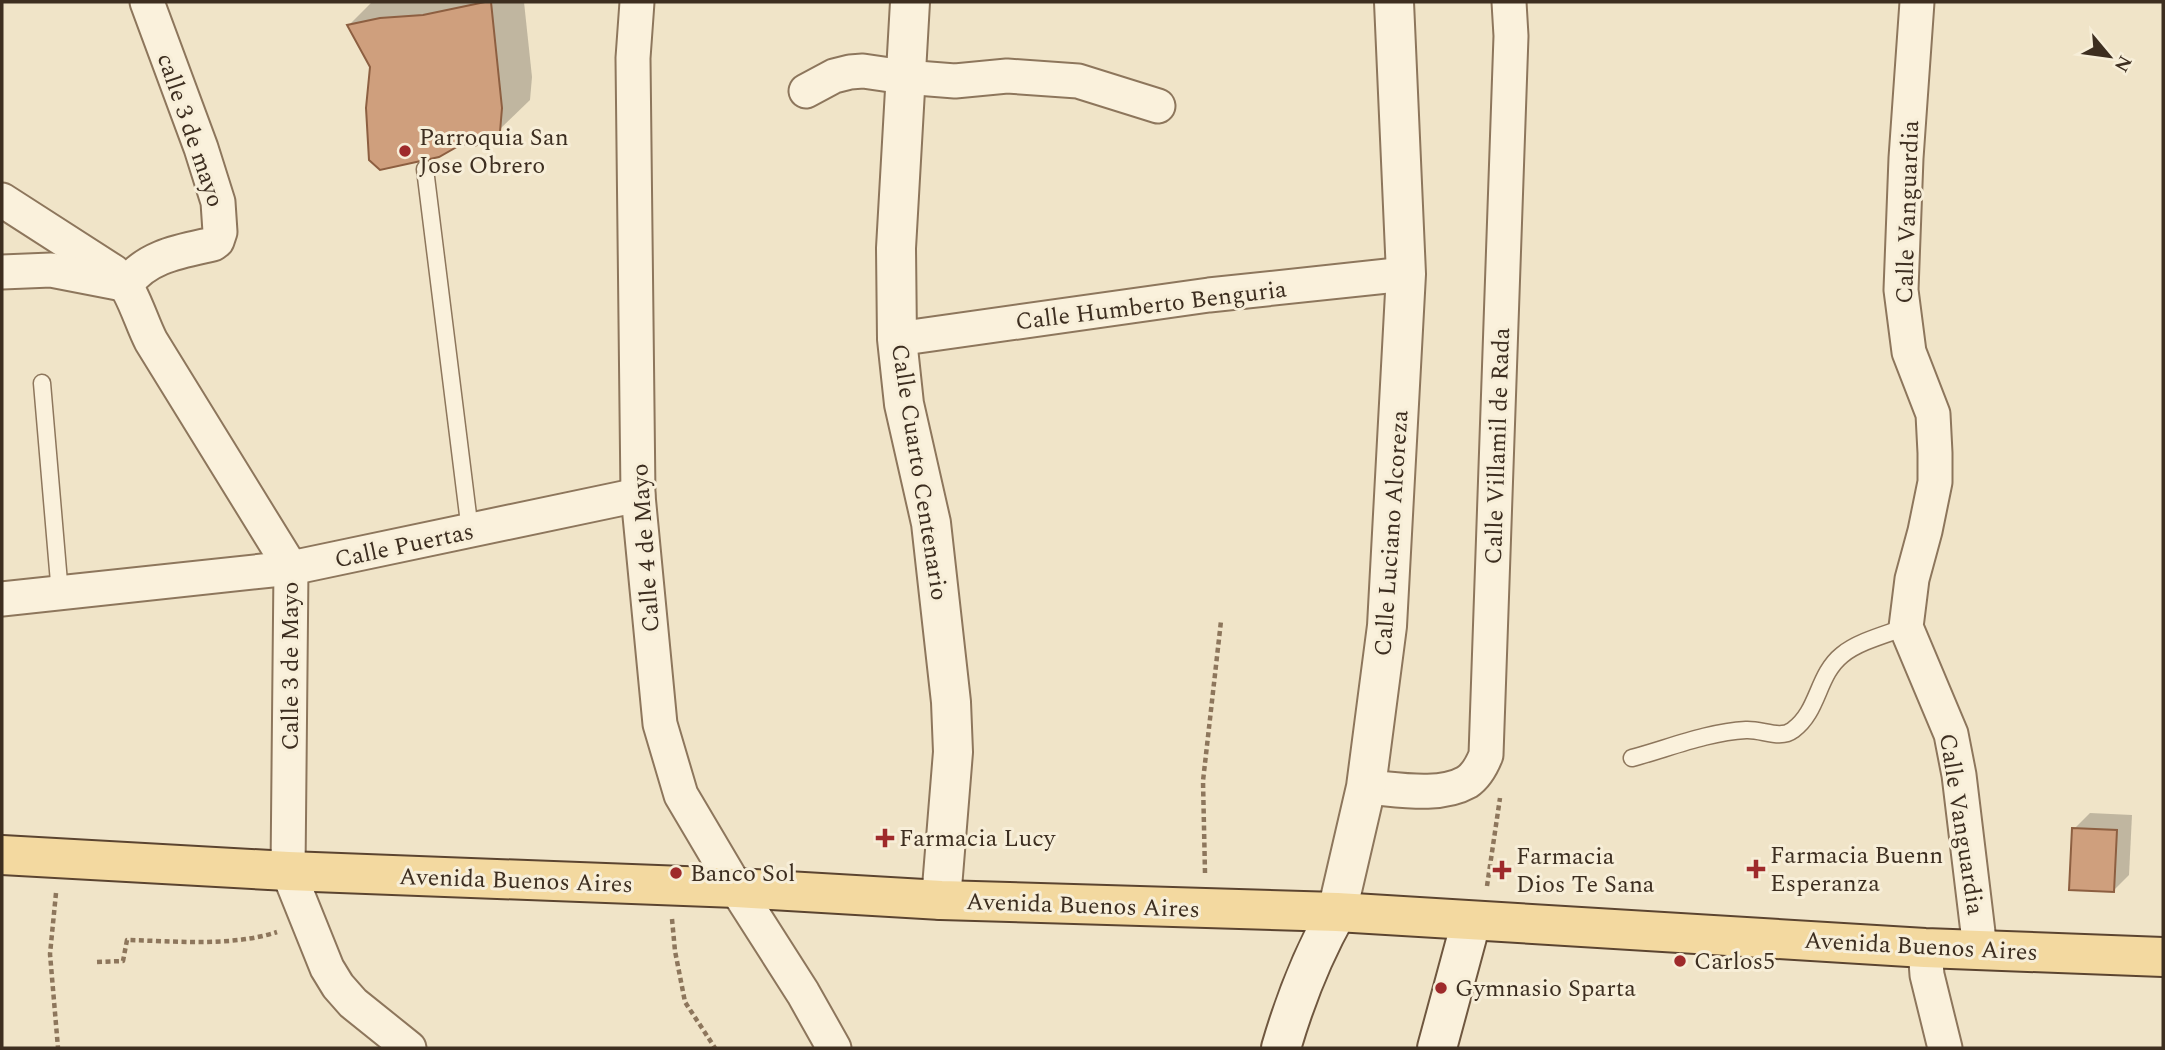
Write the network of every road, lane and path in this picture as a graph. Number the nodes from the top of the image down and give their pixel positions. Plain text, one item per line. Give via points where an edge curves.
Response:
1 (146, 2) edge
2 (637, 2) edge
3 (910, 2) edge
4 (1394, 2) edge
5 (1509, 2) edge
6 (1917, 2) edge
7 (904, 77) junction
8 (806, 91) dead end
9 (1158, 106) dead end
10 (425, 169) dead end
11 (2, 200) edge
12 (2, 272) edge
13 (1406, 274) junction
14 (127, 285) junction
15 (897, 339) junction
16 (43, 383) dead end
17 (638, 495) junction
18 (470, 531) junction
19 (291, 568) junction
20 (60, 594) junction
21 (2, 599) edge
22 (1221, 621) dead end
23 (1906, 627) junction
24 (1486, 755) junction
25 (1632, 758) dead end
26 (1366, 787) junction
27 (2, 855) edge
28 (59, 857) junction
29 (288, 871) junction
30 (669, 886) junction
31 (736, 888) junction
32 (941, 900) junction
33 (1206, 909) junction
34 (1337, 912) junction
35 (308, 922) junction
36 (1471, 922) junction
37 (1925, 948) junction
38 (1980, 949) junction
39 (2163, 957) edge
40 (97, 962) dead end
41 (58, 1048) edge
42 (410, 1048) edge
43 (715, 1048) edge
44 (834, 1048) edge
45 (1280, 1048) edge
46 (1437, 1048) edge
47 (1945, 1048) edge

1 - 14 street, calle 3 de mayo via 201,148 218,202 220,232 213,244 172,253 146,265
2 - 17 street, Calle 4 de Mayo via 633,71
3 - 7 street, Calle Cuarto Centenario
4 - 13 street, Calle Luciano Alcoreza
5 - 24 street, Calle Villamil de Rada
6 - 23 street, Calle Vanguardia via 1901,290 1909,352 1933,414 1935,482 1912,579
7 - 8 street via 850,72
7 - 9 street via 1078,81
7 - 15 street, Calle Cuarto Centenario
10 - 18 lane
11 - 14 street
12 - 14 street via 51,270
13 - 15 street, Calle Humberto Benguria via 1209,295
13 - 26 street, Calle Luciano Alcoreza via 1387,626
14 - 19 street, Calle 3 de Mayo via 150,341
15 - 32 street, Calle Cuarto Centenario via 904,404 931,523 951,702 953,752
16 - 20 lane
17 - 18 street, Calle Puertas
17 - 31 street, Calle 4 de Mayo via 660,724 681,795
18 - 19 street, Calle Puertas
19 - 20 street, Calle Puertas
19 - 29 street, Calle 3 de Mayo
20 - 21 street, Calle Puertas
22 - 33 path via 1203,781
23 - 25 lane via 1842,654 1829,668 1812,709 1791,732 1729,731
23 - 38 street, Calle Vanguardia via 1951,734
24 - 26 street via 1467,782 1455,786 1435,790
24 - 36 path via 1501,793 1487,888
26 - 34 street, Calle Luciano Alcoreza
27 - 28 main road, Avenida Buenos Aires
28 - 29 main road, Avenida Buenos Aires
28 - 41 path via 50,954
29 - 30 main road, Avenida Buenos Aires
29 - 35 street, Calle 3 de Mayo
30 - 31 main road, Avenida Buenos Aires
30 - 43 path via 685,1002
31 - 32 main road, Avenida Buenos Aires
31 - 44 street, Calle 4 de Mayo
32 - 33 main road, Avenida Buenos Aires
33 - 34 main road, Avenida Buenos Aires
34 - 36 main road, Avenida Buenos Aires
34 - 45 street, Calle Luciano Alcoreza via 1309,966
35 - 40 path via 261,937 127,940 123,961
35 - 42 street, Calle 3 de Mayo via 338,986
36 - 37 main road, Avenida Buenos Aires
36 - 46 street
37 - 38 main road, Avenida Buenos Aires
37 - 47 street
38 - 39 main road, Avenida Buenos Aires

